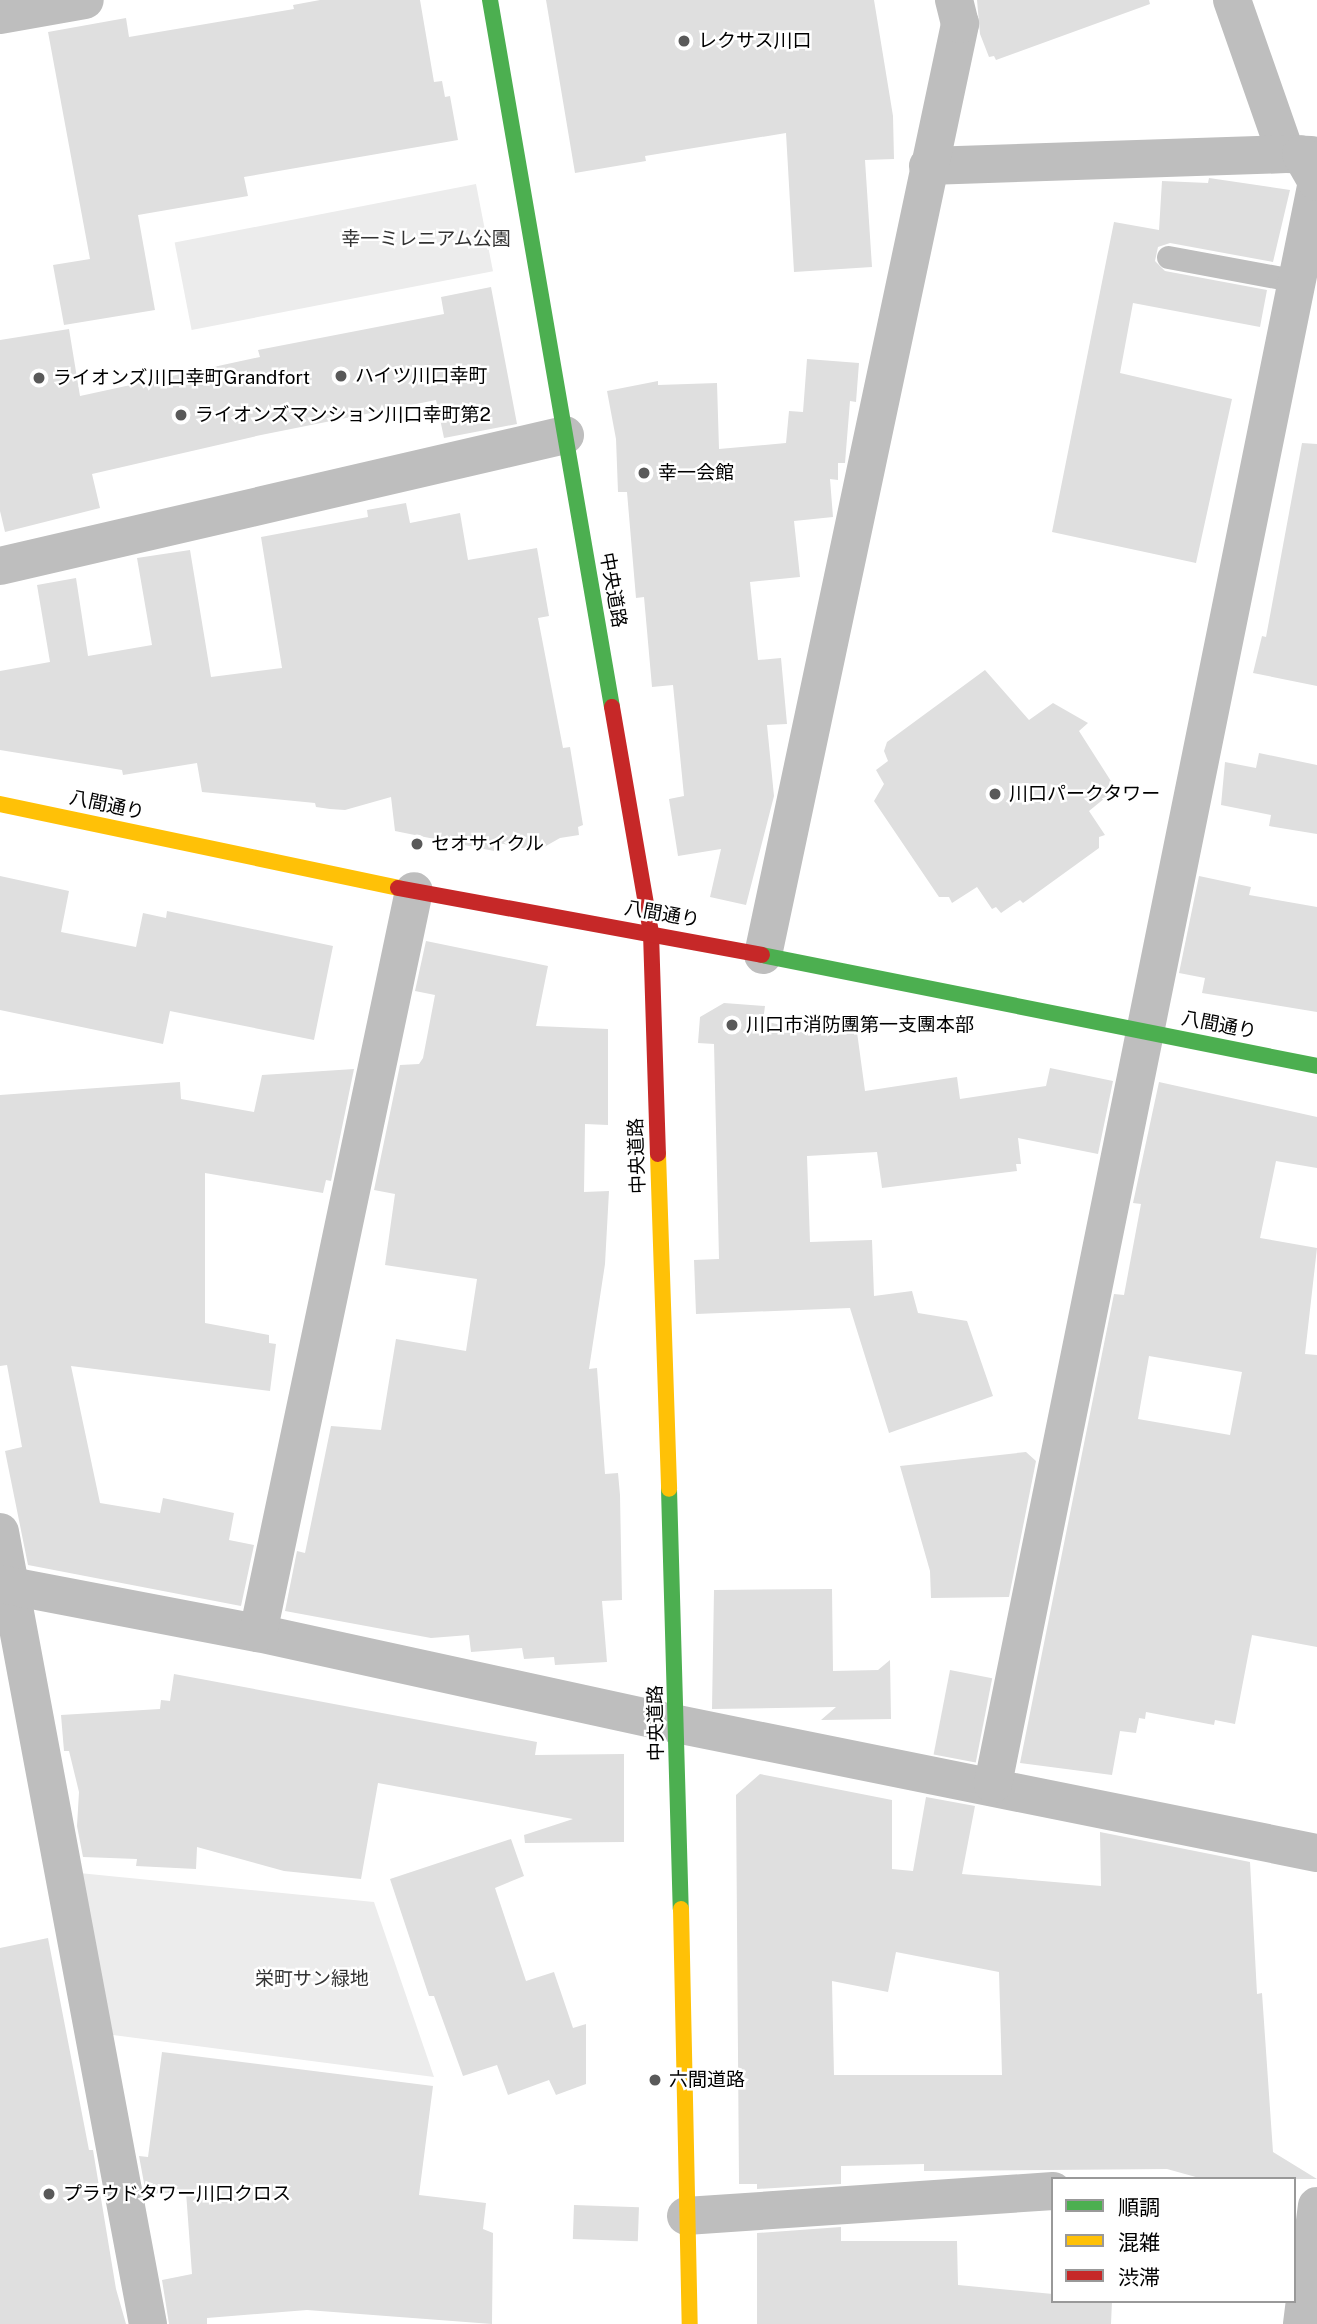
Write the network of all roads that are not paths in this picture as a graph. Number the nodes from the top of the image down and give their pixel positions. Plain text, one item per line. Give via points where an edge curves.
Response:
1 (85, 0) edge
2 (490, 0) edge
3 (954, 0) edge
4 (1232, 0) edge
5 (0, 15) edge
6 (1301, 154) edge
7 (928, 166) junction
8 (1168, 257) dead end
9 (1297, 281) junction
10 (565, 435) junction
11 (0, 566) edge
12 (0, 804) edge
13 (414, 891) junction
14 (651, 933) junction
15 (763, 955) junction
16 (1144, 1032) junction
17 (1317, 1066) edge
18 (0, 1532) edge
19 (5, 1585) edge
20 (258, 1633) junction
21 (677, 1724) junction
22 (993, 1784) junction
23 (1317, 1853) edge
24 (1051, 2191) edge
25 (686, 2216) junction
26 (1308, 2221) edge
27 (148, 2324) edge
28 (690, 2324) edge
29 (1302, 2324) edge

1 - 5 street
2 - 10 main road, 中央道路
3 - 7 street via 960,24
4 - 6 street
6 - 7 street
6 - 9 street via 1317,182
7 - 15 street
8 - 9 lane
9 - 16 street
10 - 11 street
10 - 14 main road, 中央道路
12 - 13 main road, 八間通り
13 - 14 main road, 八間通り
13 - 20 street
14 - 15 main road, 八間通り
14 - 21 main road, 中央道路
15 - 16 main road, 八間通り
16 - 17 main road, 八間通り
16 - 22 street
18 - 19 street
19 - 20 street
19 - 27 street
20 - 21 street
21 - 22 street
21 - 25 main road, 中央道路
22 - 23 street
24 - 25 street
25 - 28 main road, 中央道路
26 - 29 street

